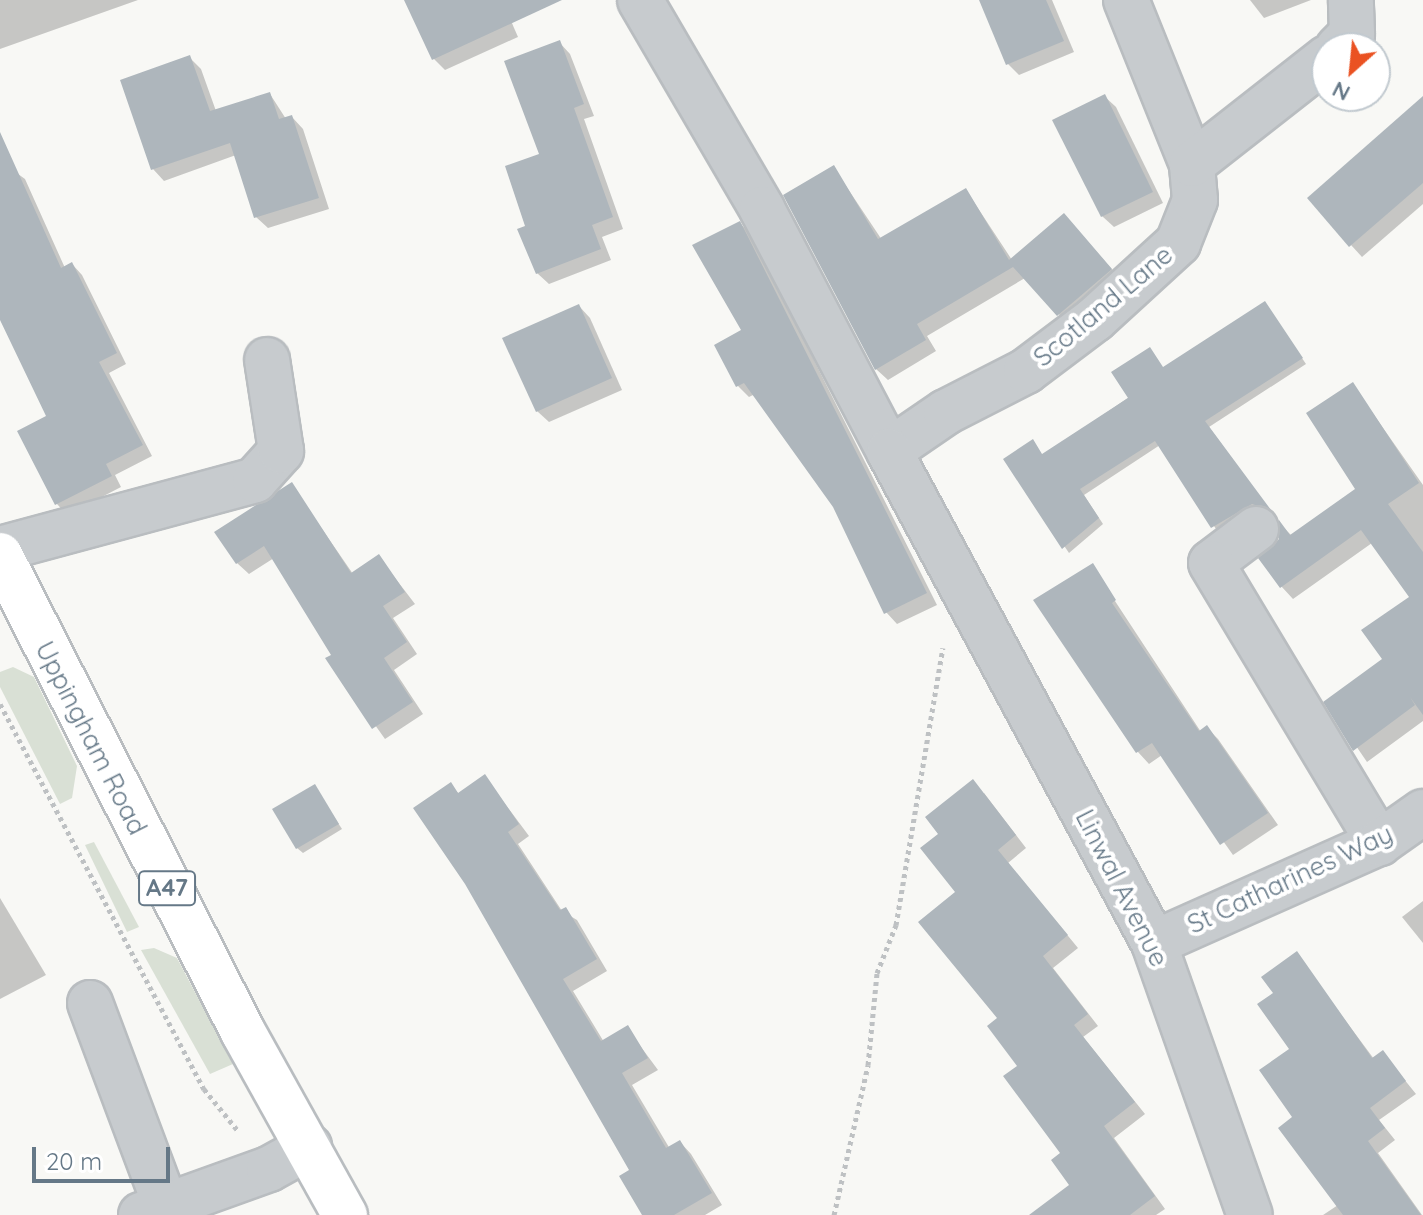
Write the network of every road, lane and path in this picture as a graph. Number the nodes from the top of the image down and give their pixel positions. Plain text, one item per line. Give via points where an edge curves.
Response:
1 (640, 0) edge
2 (1126, 0) edge
3 (1351, 0) edge
4 (1352, 32) edge
5 (1311, 71) edge
6 (1192, 164) junction
7 (267, 360) dead end
8 (889, 451) junction
9 (1256, 529) dead end
10 (0, 552) edge
11 (954, 579) junction
12 (0, 704) edge
13 (1423, 812) edge
14 (1379, 843) junction
15 (1154, 943) junction
16 (90, 1003) dead end
17 (309, 1147) junction
18 (269, 1169) junction
19 (154, 1210) edge
20 (345, 1215) edge
21 (834, 1215) edge
22 (1250, 1215) edge

1 - 8 street via 762,209
2 - 6 street, Scotland Lane
3 - 4 street
5 - 6 street
6 - 8 street, Scotland Lane via 1195,200 1178,243 1142,278 1026,371 946,412
7 - 10 street via 281,451 255,480
8 - 11 street
9 - 14 street via 1211,563
10 - 17 highway, Uppingham Road / A47 via 157,869
11 - 15 street, Linwal Avenue
11 - 21 path via 896,925 877,973 868,1065
12 - 18 path via 204,1089
13 - 14 street, St Catharines Way
14 - 15 street, St Catharines Way
15 - 22 street, Linwal Avenue
16 - 19 street
17 - 18 street
17 - 20 highway, Uppingham Road / A47
18 - 19 street

